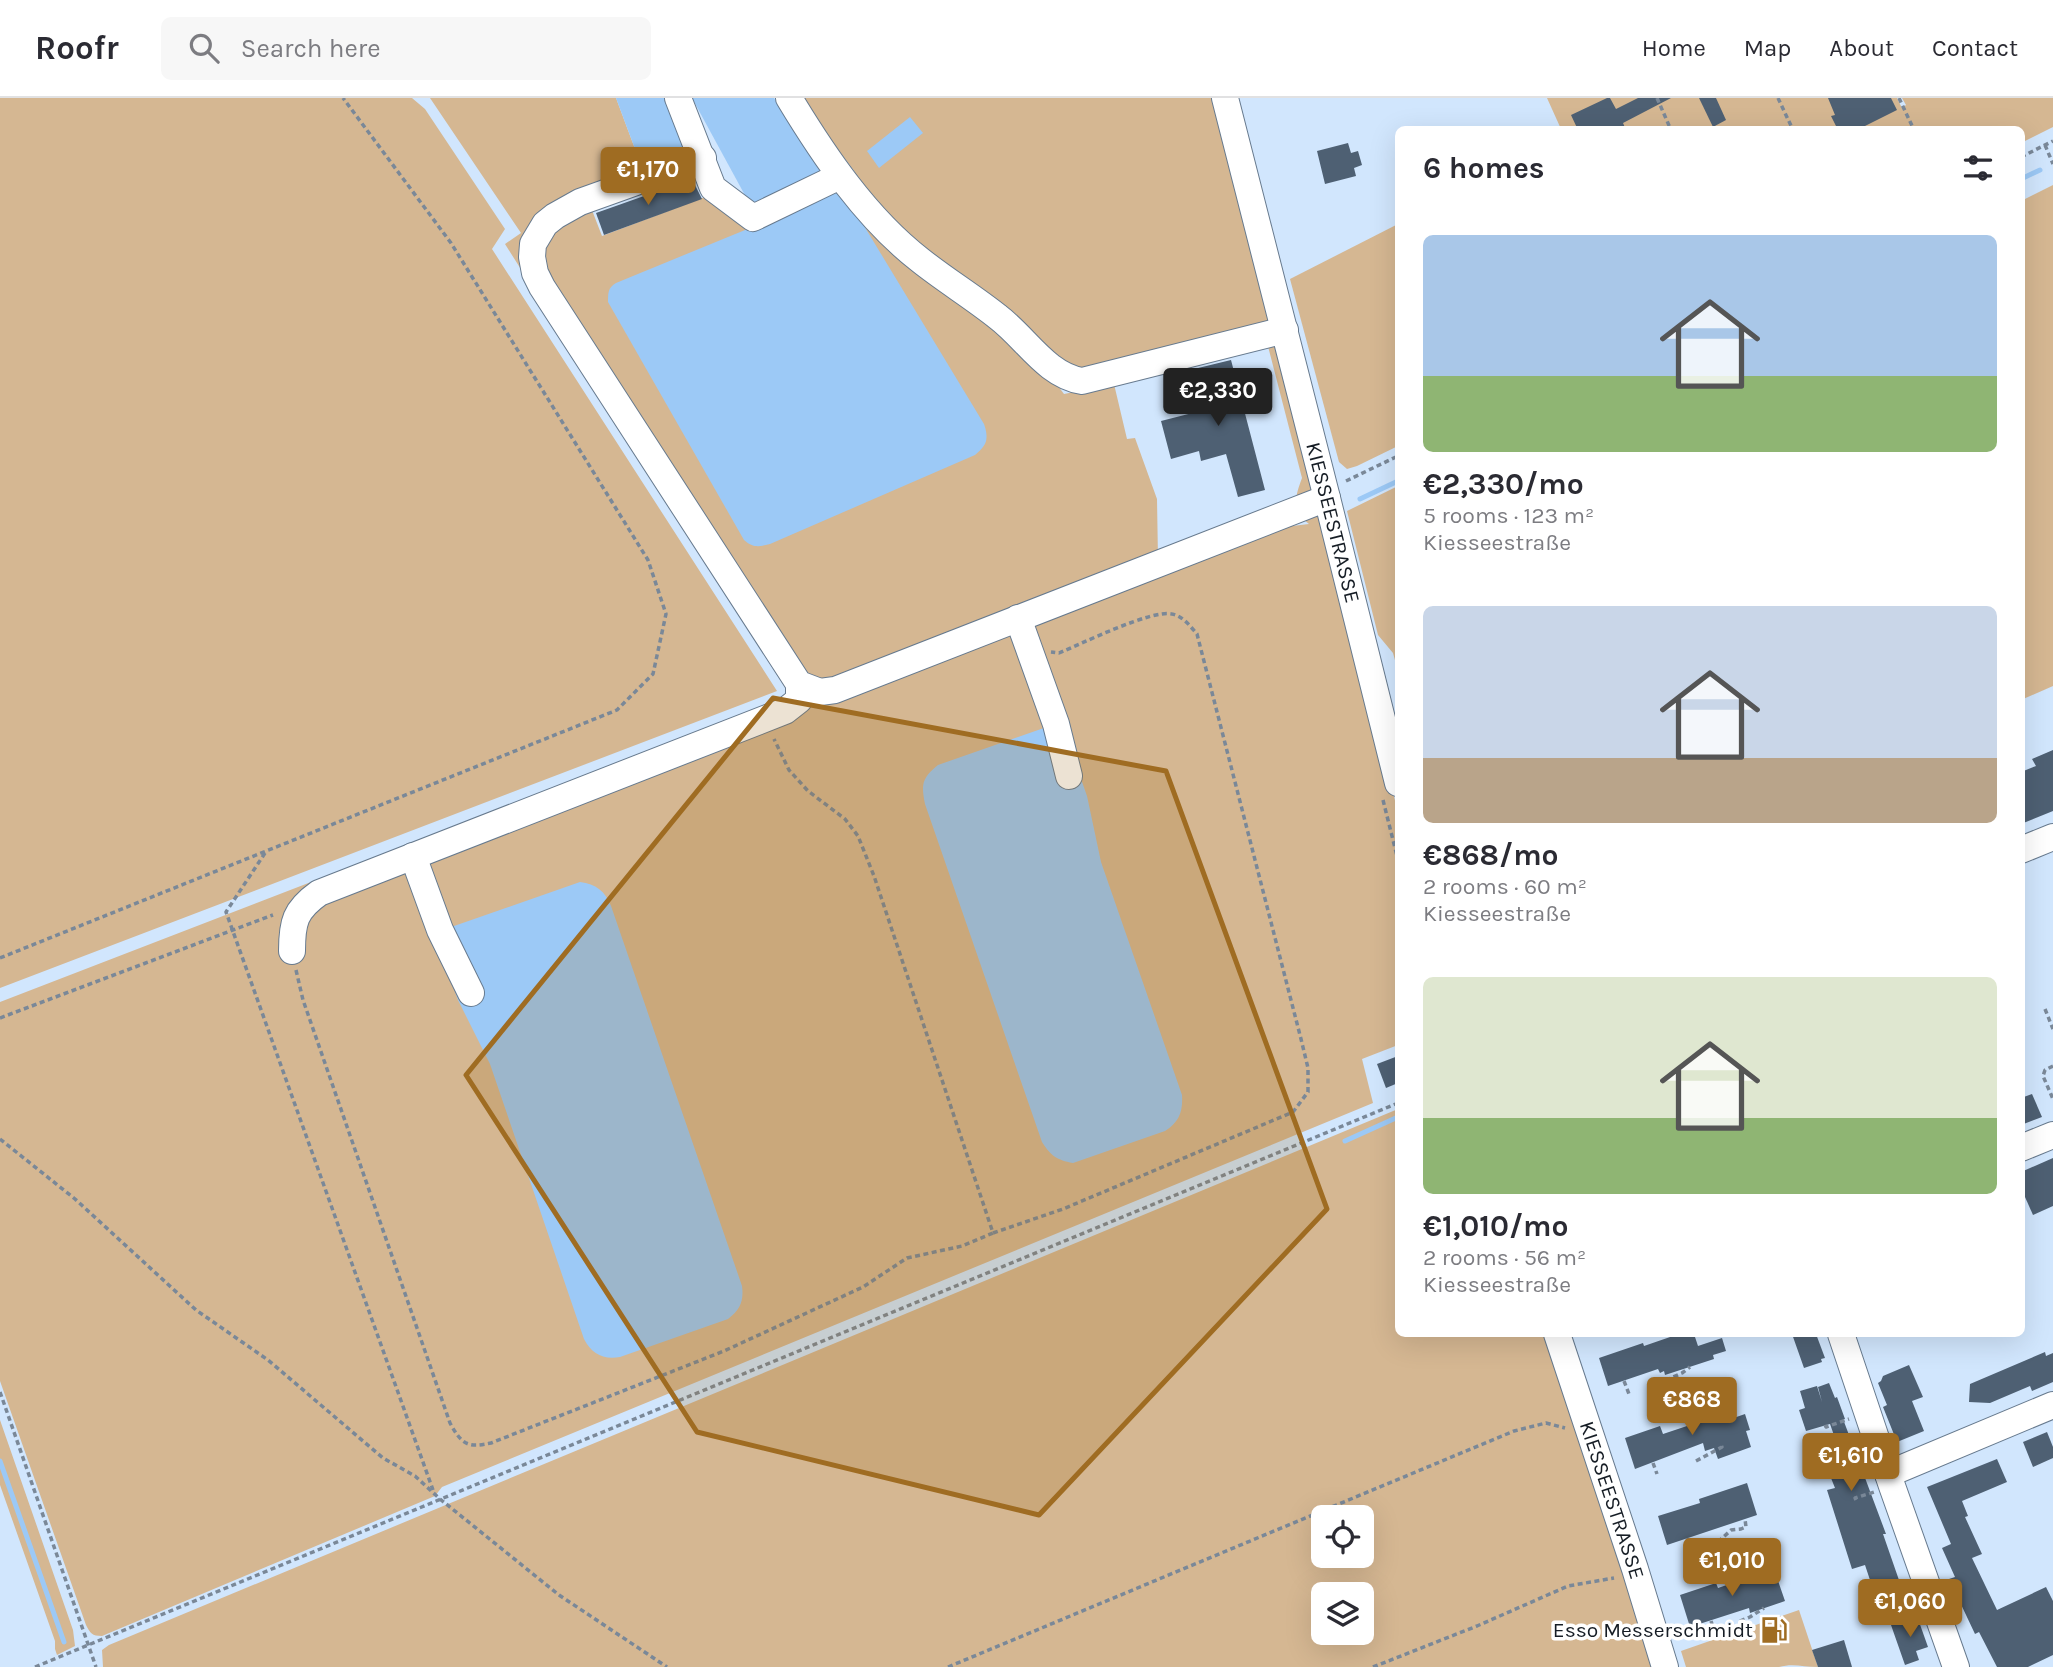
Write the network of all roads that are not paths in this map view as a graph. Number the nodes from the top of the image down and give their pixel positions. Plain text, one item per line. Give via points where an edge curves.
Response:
1 (678, 98) edge
2 (789, 98) edge
3 (1224, 98) edge
4 (703, 158) junction
5 (840, 176) junction
6 (1285, 330) junction
7 (1326, 495) junction
8 (1023, 630) junction
9 (799, 684) junction
10 (1395, 771) edge
11 (1069, 776) dead end
12 (2053, 838) edge
13 (2025, 848) edge
14 (414, 856) junction
15 (292, 951) road end
16 (471, 993) dead end
17 (2053, 1135) edge
18 (2025, 1146) edge
19 (1558, 1337) edge
20 (1842, 1337) edge
21 (2053, 1405) edge
22 (1888, 1474) junction
23 (1665, 1667) edge
24 (1956, 1667) edge

1 - 4 street
2 - 5 street
3 - 6 street, KIESSEESTRASSE
4 - 5 street via 713,188 753,218
4 - 9 street via 566,209 545,223 533,244 532,257 542,287
5 - 6 street via 918,259 1000,318 1069,379 1082,381
6 - 7 street, KIESSEESTRASSE
7 - 8 street
7 - 10 street, KIESSEESTRASSE
8 - 9 street via 835,690 821,692
8 - 11 street
9 - 14 street via 799,700 785,711
12 - 13 street
14 - 15 street via 319,893 306,903 293,923
14 - 16 street via 440,930
17 - 18 street
19 - 23 street, KIESSEESTRASSE
20 - 22 street
21 - 22 street
22 - 24 street

